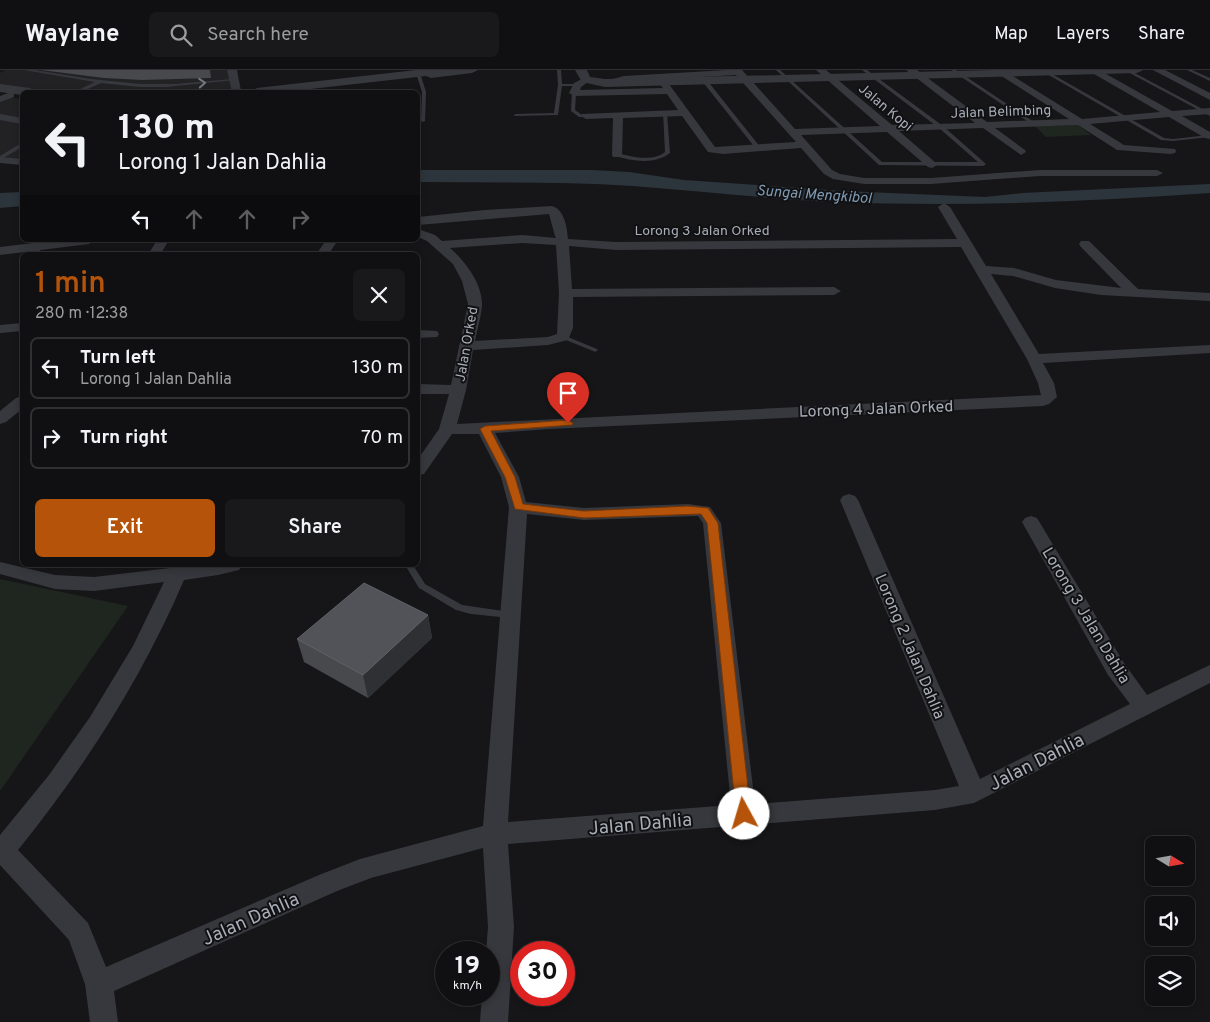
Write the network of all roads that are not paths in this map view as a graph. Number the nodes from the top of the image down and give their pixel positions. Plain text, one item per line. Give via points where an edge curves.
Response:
1 (26, 70) edge
2 (232, 70) edge
3 (446, 70) edge
4 (472, 70) edge
5 (559, 70) edge
6 (1093, 70) edge
7 (1126, 70) edge
8 (1137, 70) edge
9 (1158, 70) edge
10 (1189, 70) edge
11 (1044, 71) edge
12 (914, 72) edge
13 (956, 72) edge
14 (999, 72) edge
15 (825, 73) edge
16 (868, 73) edge
17 (740, 74) edge
18 (782, 74) edge
19 (418, 75) junction
20 (234, 80) junction
21 (704, 80) junction
22 (1210, 80) edge
23 (101, 82) junction
24 (580, 82) edge
25 (615, 83) junction
26 (393, 85) edge
27 (560, 85) junction
28 (666, 86) junction
29 (0, 88) edge
30 (83, 90) edge
31 (236, 90) edge
32 (296, 90) edge
33 (316, 90) edge
34 (378, 90) edge
35 (20, 91) edge
36 (1210, 97) edge
37 (1208, 112) edge
38 (665, 113) junction
39 (684, 113) junction
40 (516, 115) dead end
41 (618, 115) junction
42 (1172, 115) junction
43 (586, 116) joint
44 (0, 117) edge
45 (1129, 119) junction
46 (20, 121) edge
47 (423, 121) dead end
48 (1080, 122) junction
49 (1035, 124) junction
50 (985, 125) junction
51 (941, 127) junction
52 (891, 129) junction
53 (845, 131) junction
54 (793, 132) junction
55 (1209, 136) edge
56 (804, 145) junction
57 (20, 146) edge
58 (759, 149) junction
59 (1171, 151) dead end
60 (1021, 152) dead end
61 (617, 155) joint
62 (0, 159) edge
63 (20, 162) edge
64 (932, 165) junction
65 (1157, 173) dead end
66 (944, 207) dead end
67 (420, 221) edge
68 (420, 234) edge
69 (80, 242) edge
70 (563, 242) junction
71 (965, 243) junction
72 (1085, 244) dead end
73 (439, 245) junction
74 (0, 251) edge
75 (37, 251) edge
76 (982, 270) junction
77 (834, 291) dead end
78 (566, 293) junction
79 (1136, 294) junction
80 (1210, 297) edge
81 (20, 327) edge
82 (0, 329) edge
83 (420, 334) edge
84 (432, 334) dead end
85 (563, 337) junction
86 (468, 346) junction
87 (595, 350) dead end
88 (1210, 350) edge
89 (1034, 359) junction
90 (420, 390) edge
91 (458, 390) junction
92 (20, 403) edge
93 (0, 419) edge
94 (447, 429) junction
95 (485, 429) junction
96 (420, 467) edge
97 (849, 500) dead end
98 (518, 507) junction
99 (1032, 522) dead end
100 (225, 567) edge
101 (410, 567) edge
102 (0, 568) edge
103 (179, 570) edge
104 (510, 615) junction
105 (1210, 673) edge
106 (1144, 707) junction
107 (974, 793) junction
108 (744, 814) junction
109 (495, 834) junction
110 (2, 849) edge
111 (99, 984) junction
112 (104, 1022) edge
113 (494, 1022) edge

1 - 23 lane
2 - 20 street
3 - 19 street
4 - 19 street
5 - 27 lane
6 - 7 street
6 - 11 street
6 - 42 street
7 - 8 street
7 - 37 lane
9 - 36 street
10 - 22 lane
11 - 14 street
11 - 45 lane
12 - 13 street
12 - 16 street
12 - 50 street
13 - 14 street
13 - 49 lane
14 - 48 street
15 - 16 street
15 - 18 street
15 - 52 street, Jalan Kopi
16 - 51 lane
17 - 18 street
17 - 21 street
17 - 25 street via 624,79
17 - 54 street
18 - 53 lane
19 - 26 street
19 - 47 lane via 424,92
23 -> 20 lane via 157,86
20 - 31 street
21 - 28 street
21 - 58 lane
23 - 30 lane
24 - 25 street
24 - 27 lane
24 - 28 street
24 - 43 lane via 573,111
25 - 28 street
26 - 32 street
26 - 33 street
26 - 34 lane
27 - 40 lane via 556,114
28 - 39 street
29 - 35 street
37 - 42 street, Jalan Belimbing
38 - 39 street
38 - 41 street
38 - 61 lane via 668,152 665,156
39 - 58 street via 712,150
41 - 43 street
41 - 61 street
42 - 45 street, Jalan Belimbing
42 - 55 street
44 - 46 street
45 - 48 street, Jalan Belimbing
45 - 55 lane via 1168,140
48 - 49 street, Jalan Belimbing
48 - 59 street via 1121,148
49 - 50 street, Jalan Belimbing
50 - 51 street, Jalan Belimbing
50 - 60 street
51 - 52 street, Jalan Belimbing
51 - 64 lane via 984,163
52 - 53 street, Jalan Belimbing
52 - 64 street, Jalan Kopi
53 - 54 street, Jalan Belimbing
53 - 64 lane via 881,164
54 - 56 street
56 - 58 street
56 - 65 street via 828,172 857,180 933,184 1002,175
57 - 62 lane
62 - 63 street
66 - 71 street, Lorong 4 Jalan Orked
67 - 70 street via 552,210 558,218
68 - 73 street, Jalan Orked
69 - 75 street
70 - 71 street, Lorong 3 Jalan Orked via 616,246
70 - 73 street, Lorong 3 Jalan Orked via 522,239
70 - 78 street
71 - 76 street, Lorong 4 Jalan Orked
72 - 79 street
73 - 86 street, Jalan Orked via 458,262 469,281 475,304
74 - 75 street
76 - 79 street via 1014,272 1054,284
76 - 89 street, Lorong 4 Jalan Orked
77 - 78 street
78 - 85 street via 567,330
79 - 80 street
81 - 82 street
83 - 84 street
85 - 86 street via 548,341
85 - 87 lane
86 - 91 street, Jalan Orked
88 - 89 street
89 - 95 street, Lorong 4 Jalan Orked via 1049,391 1049,397 1035,402
90 - 91 street
91 - 94 street, Jalan Orked
92 - 93 street
94 - 95 street
94 - 96 street, Jalan Orked
95 - 98 street via 510,477
97 - 107 street, Lorong 2 Jalan Dahlia
98 - 104 street
98 - 108 street via 584,514 704,511 712,523
99 - 106 street, Lorong 3 Jalan Dahlia via 1116,669
100 - 103 street
101 - 104 lane via 422,586 459,608
102 - 103 street via 55,582 94,584
103 - 110 street via 145,640 92,731 65,772
104 - 109 street
105 - 106 street, Jalan Dahlia
106 - 107 street, Jalan Dahlia
107 - 108 street, Jalan Dahlia via 935,800
108 - 109 street, Jalan Dahlia
109 - 111 street, Jalan Dahlia via 369,867
109 - 113 street via 501,927
110 - 111 street via 79,932
111 - 112 street

